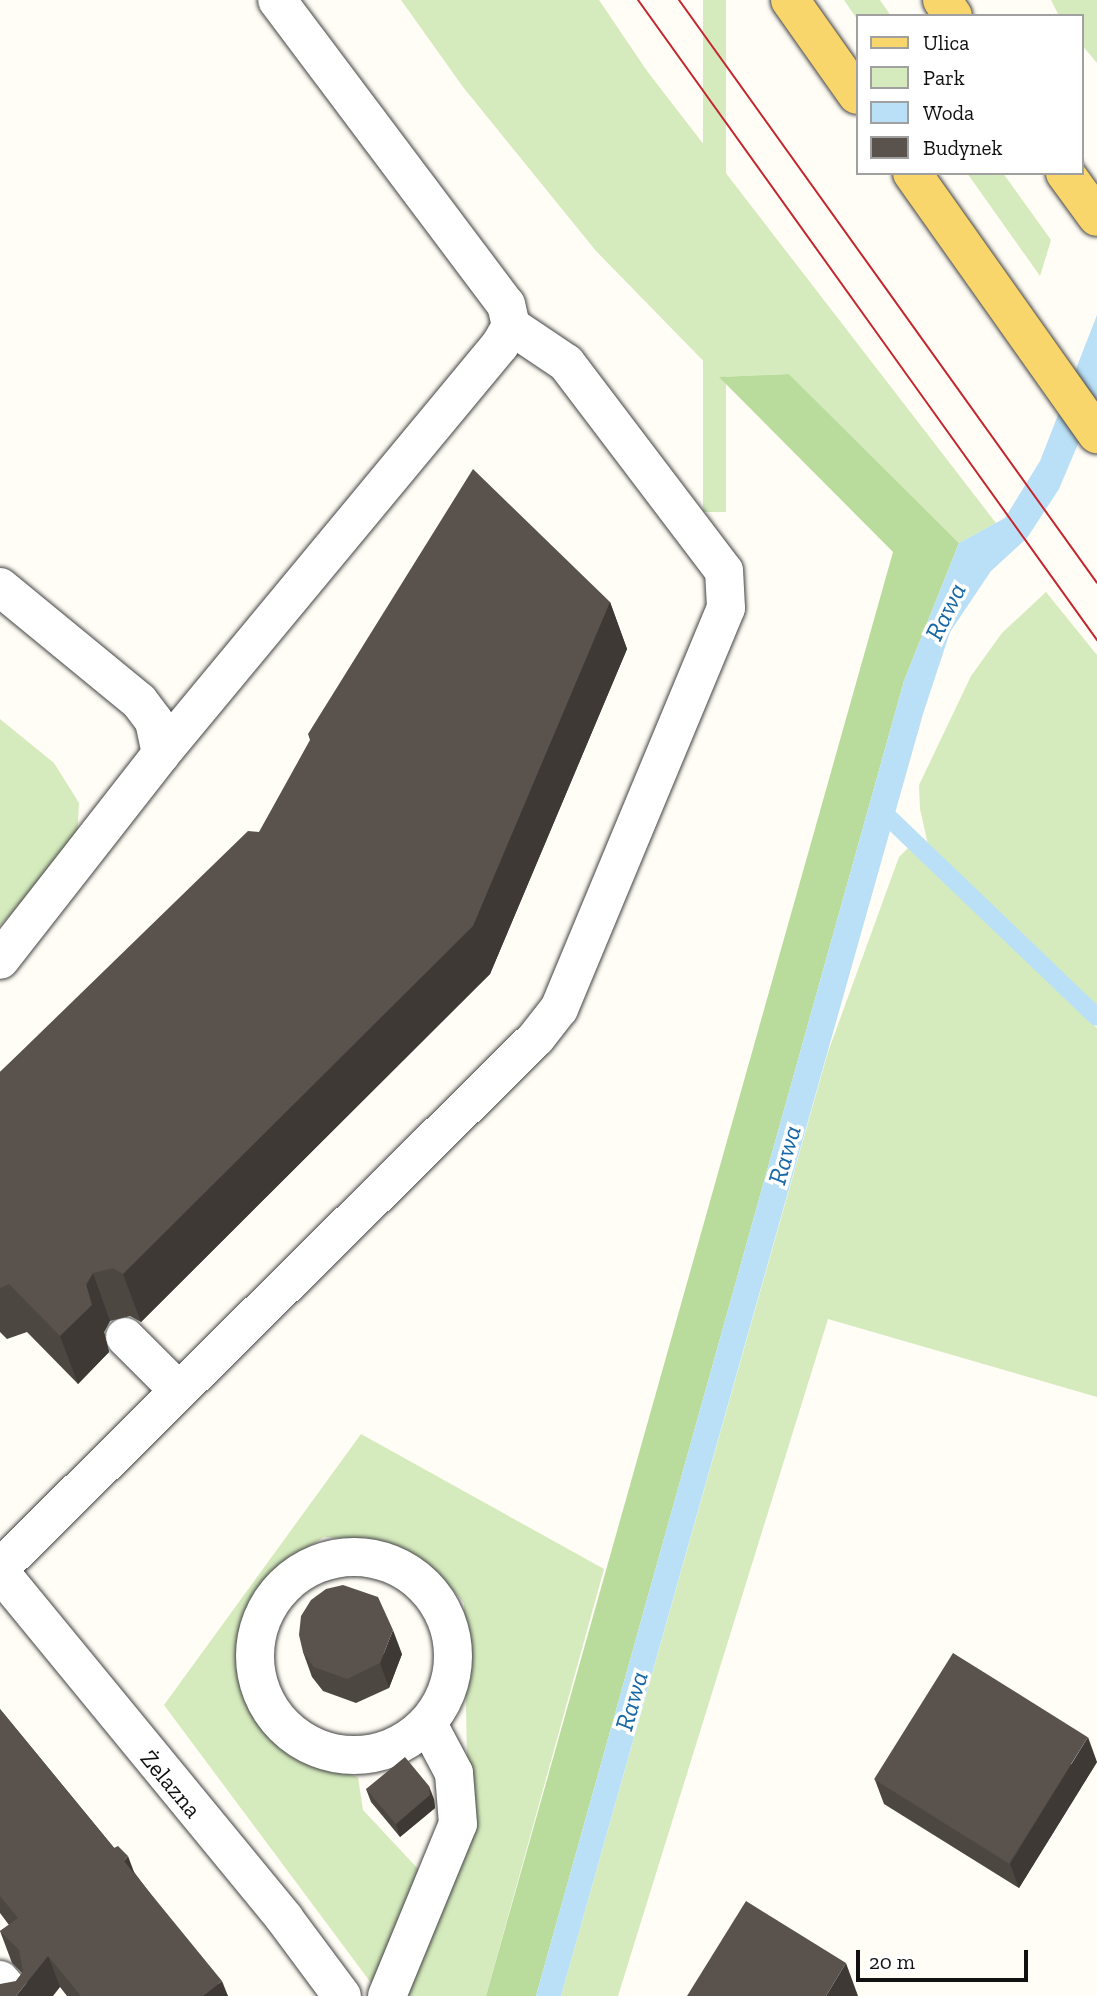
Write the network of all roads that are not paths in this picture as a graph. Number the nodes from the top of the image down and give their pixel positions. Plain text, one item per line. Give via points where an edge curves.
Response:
1 (277, 0) edge
2 (790, 0) edge
3 (856, 94) edge
4 (913, 175) edge
5 (1066, 175) edge
6 (1097, 217) edge
7 (511, 326) junction
8 (1097, 434) edge
9 (0, 587) edge
10 (161, 754) junction
11 (0, 960) edge
12 (125, 1337) dead end
13 (179, 1391) junction
14 (0, 1570) edge
15 (428, 1724) junction
16 (0, 1980) edge
17 (332, 1992) edge
18 (14, 1996) edge
19 (387, 1996) edge

1 - 7 street via 506,305
2 - 3 main road
4 - 8 main road
5 - 6 main road
7 - 10 street via 500,345
7 - 13 street via 574,374 724,571 726,608 559,1009 536,1038
9 - 10 street via 139,701 154,721
10 - 11 street
12 - 13 street
13 - 14 street
14 - 17 street, Żelazna
15 - 15 street via 397,1747 360,1756 321,1750 287,1730 264,1699 255,1661 261,1623 281,1589 312,1566 350,1557 388,1562 421,1583 445,1614 454,1651 448,1690
15 - 19 street via 454,1773 458,1824
16 - 18 street

